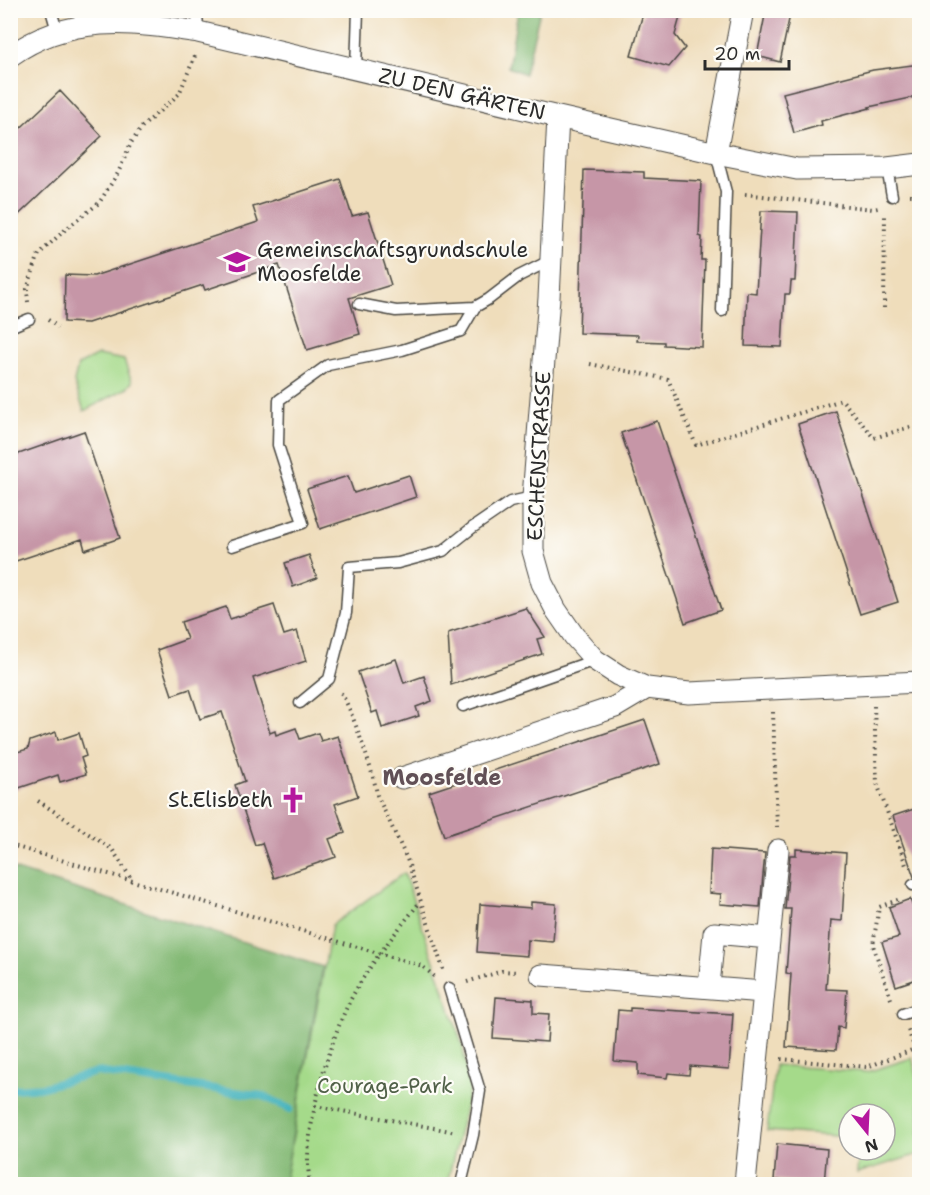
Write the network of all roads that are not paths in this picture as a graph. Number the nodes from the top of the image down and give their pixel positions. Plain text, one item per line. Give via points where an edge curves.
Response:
1 (51, 10) edge
2 (197, 10) edge
3 (358, 10) edge
4 (743, 10) edge
5 (57, 31) junction
6 (198, 32) junction
7 (10, 56) edge
8 (356, 69) junction
9 (558, 117) junction
10 (716, 153) junction
11 (920, 164) edge
12 (887, 168) junction
13 (892, 196) dead end
14 (551, 260) junction
15 (358, 304) dead end
16 (475, 307) junction
17 (722, 311) dead end
18 (29, 319) road end
19 (10, 327) edge
20 (533, 496) junction
21 (232, 546) dead end
22 (595, 660) junction
23 (920, 682) edge
24 (647, 688) junction
25 (300, 704) dead end
26 (463, 706) dead end
27 (402, 778) dead end
28 (778, 850) road end
29 (770, 938) junction
30 (541, 975) road end
31 (709, 987) junction
32 (449, 988) road end
33 (764, 992) junction
34 (920, 1008) edge
35 (903, 1014) road end
36 (460, 1185) edge
37 (745, 1185) edge

1 - 5 lane
2 - 6 lane
3 - 8 lane
4 - 10 street
5 - 6 street, ZU DEN GÄRTEN via 101,23 146,24
5 - 7 street, ZU DEN GÄRTEN via 26,44
6 - 8 street, ZU DEN GÄRTEN
8 - 9 street, ZU DEN GÄRTEN
9 - 10 street, ZU DEN GÄRTEN
9 - 14 street, ESCHENSTRASSE
10 - 12 street, ZU DEN GÄRTEN via 797,169
10 - 17 lane via 726,192
11 - 12 street, ZU DEN GÄRTEN
12 - 13 lane
14 - 16 lane via 519,276
14 - 20 street, ESCHENSTRASSE
15 - 16 lane via 396,311
16 - 21 lane via 461,331 402,350 328,364 279,400 278,445 303,523
18 - 19 lane
20 - 22 street, ESCHENSTRASSE via 533,551 542,583 555,610
20 - 25 lane via 510,502 443,550 398,563 349,567 346,614 328,680
22 - 24 street, ESCHENSTRASSE
22 - 26 lane
23 - 24 street, ESCHENSTRASSE via 689,693
24 - 27 street via 615,707
28 - 29 street
29 - 31 street via 714,933
29 - 33 street
30 - 31 street
31 - 33 street
32 - 36 lane via 480,1091
33 - 37 street
34 - 35 lane

